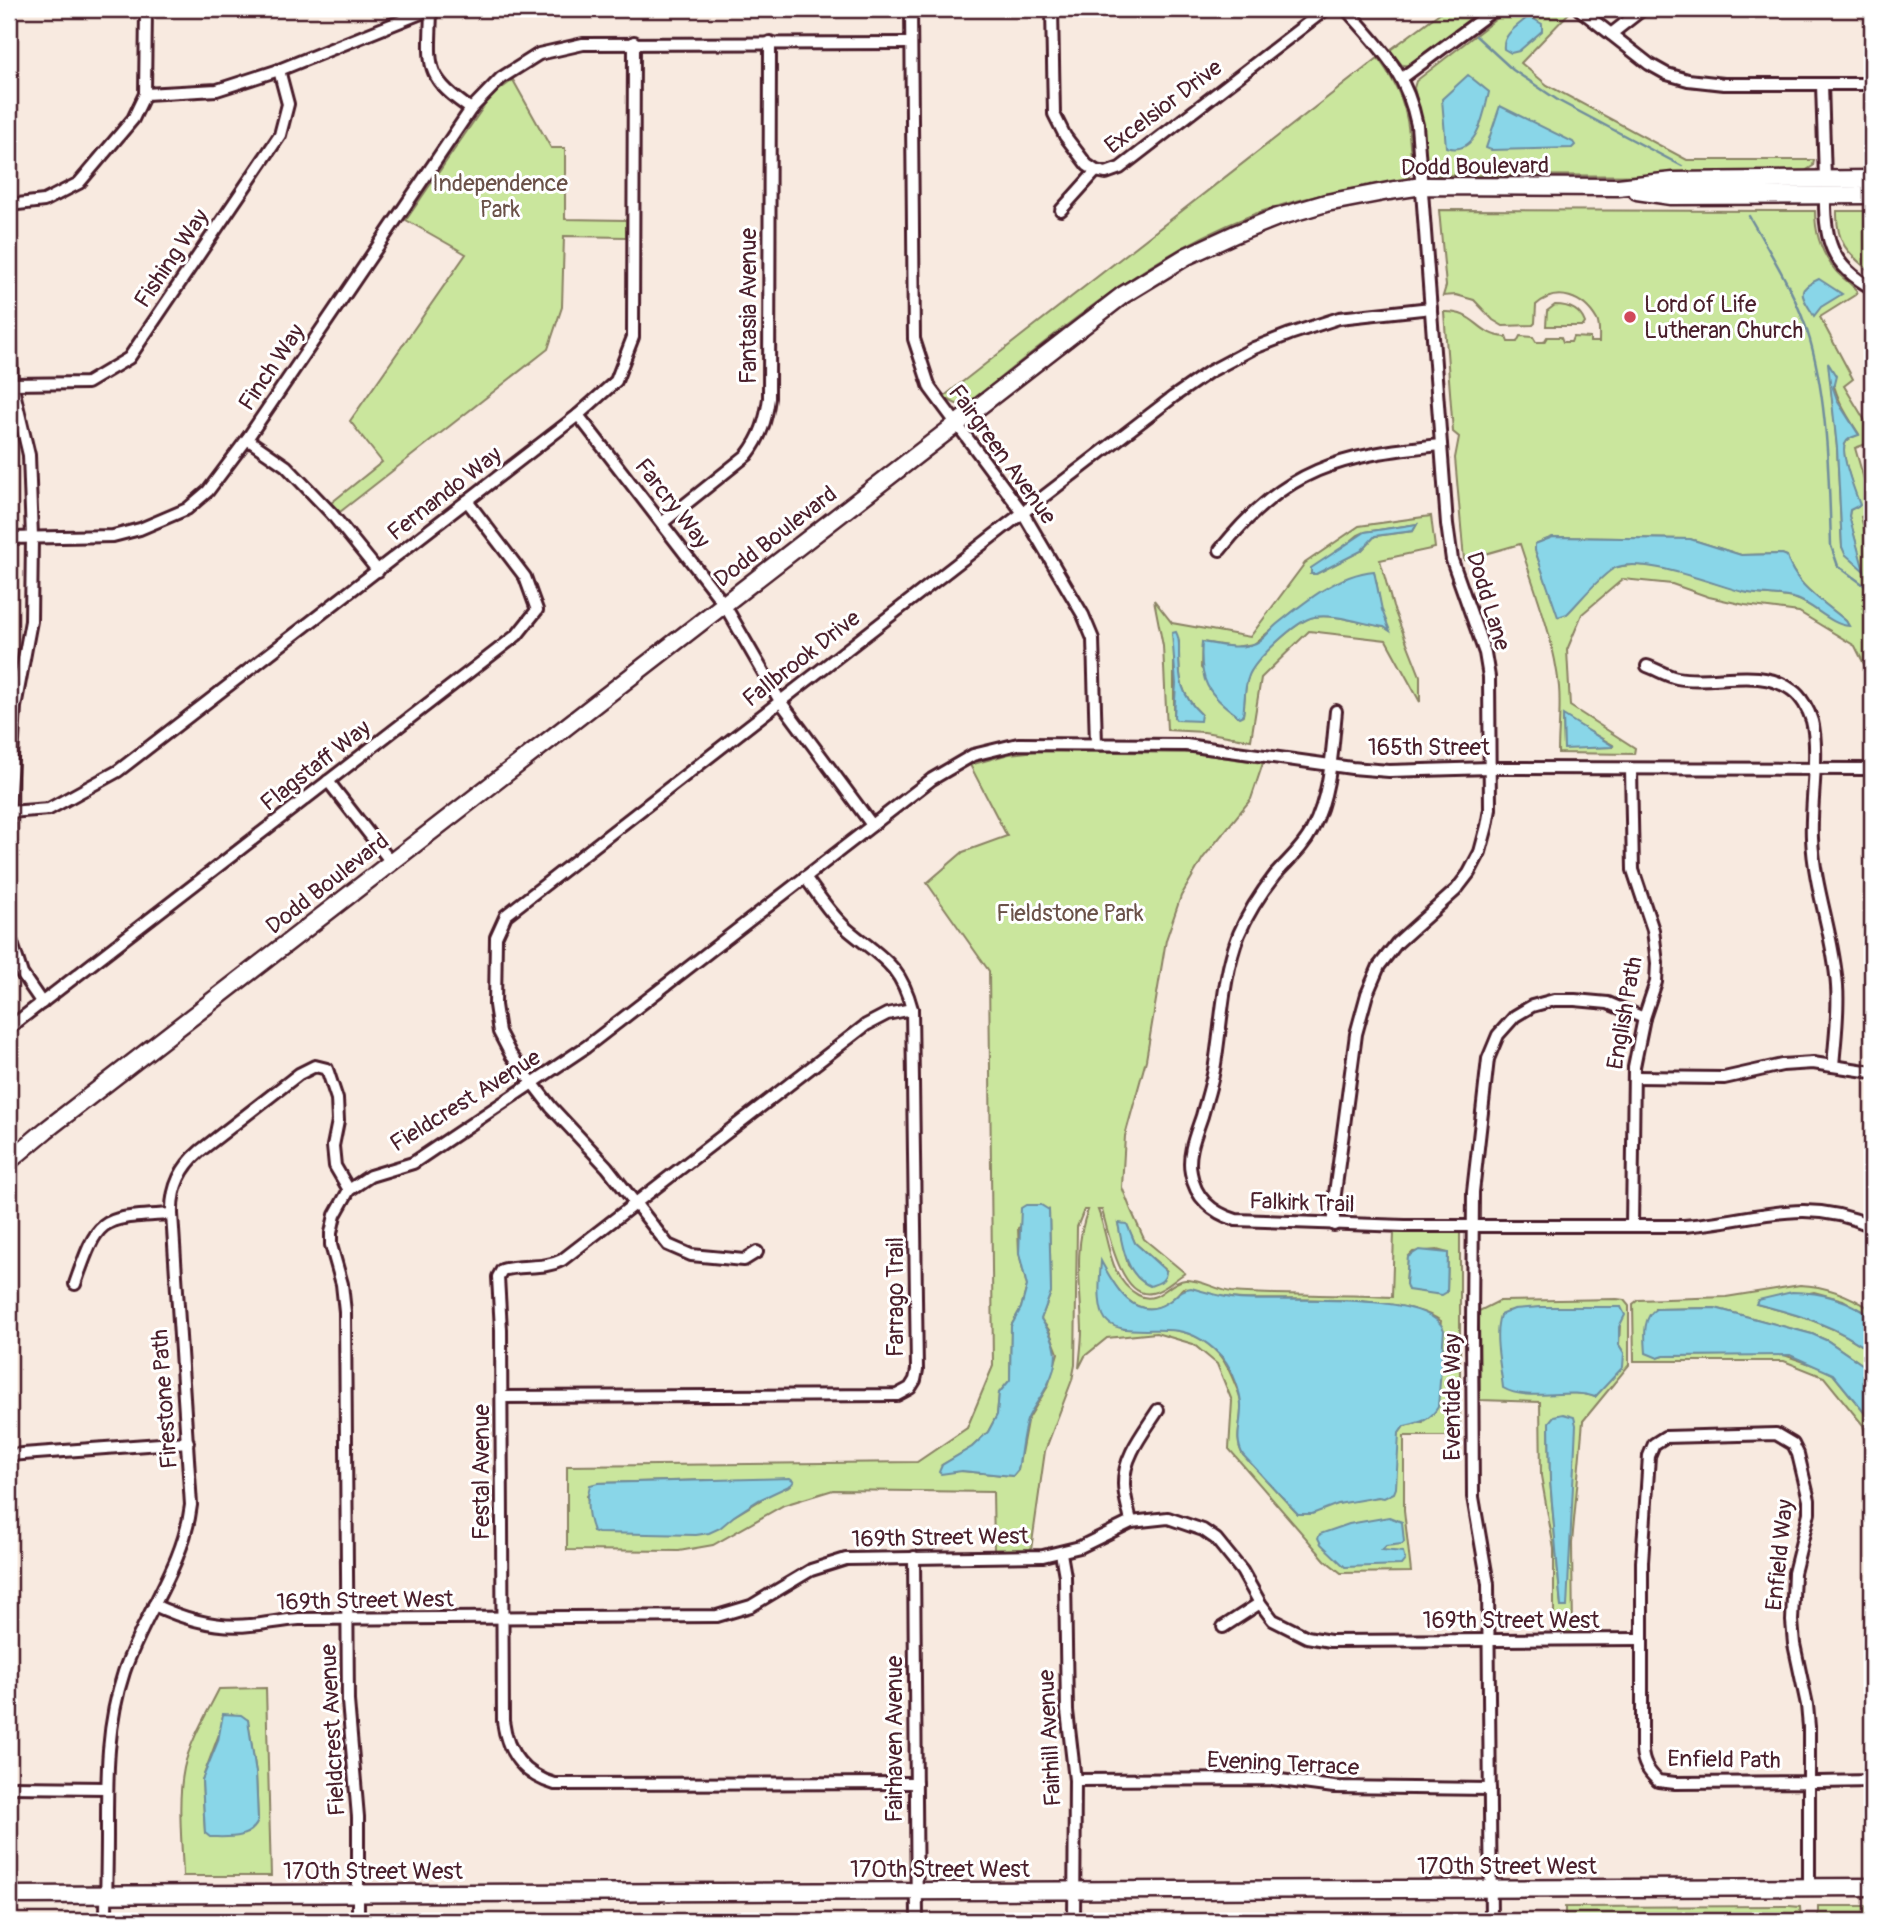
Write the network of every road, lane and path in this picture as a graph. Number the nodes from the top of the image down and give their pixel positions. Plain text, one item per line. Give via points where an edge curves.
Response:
1 (146, 9) edge
2 (431, 9) edge
3 (911, 9) edge
4 (1052, 9) edge
5 (1326, 9) edge
6 (1346, 9) edge
7 (1495, 9) edge
8 (1579, 9) edge
9 (1643, 9) edge
10 (1611, 34) junction
11 (635, 42) junction
12 (770, 42) junction
13 (912, 43) junction
14 (279, 70) junction
15 (1402, 78) junction
16 (1822, 84) junction
17 (1872, 84) edge
18 (145, 94) junction
19 (471, 109) junction
20 (1096, 171) junction
21 (1872, 178) edge
22 (1422, 186) junction
23 (1825, 187) junction
24 (1872, 195) edge
25 (9, 205) edge
26 (1061, 211) dead end
27 (1872, 288) edge
28 (1431, 307) junction
29 (9, 311) edge
30 (12, 384) junction
31 (578, 415) junction
32 (956, 425) junction
33 (247, 439) junction
34 (1441, 446) junction
35 (467, 501) junction
36 (1023, 513) junction
37 (662, 523) junction
38 (32, 537) junction
39 (9, 538) edge
40 (1220, 550) dead end
41 (378, 571) junction
42 (724, 604) junction
43 (551, 609) dead end
44 (537, 610) junction
45 (1647, 666) dead end
46 (780, 701) junction
47 (1336, 711) dead end
48 (1096, 744) junction
49 (989, 750) joint
50 (1329, 765) junction
51 (1490, 768) junction
52 (1631, 769) junction
53 (1814, 769) junction
54 (1872, 769) edge
55 (328, 781) junction
56 (9, 811) edge
57 (9, 819) edge
58 (872, 825) junction
59 (391, 862) junction
60 (805, 877) junction
61 (42, 1003) junction
62 (912, 1009) junction
63 (1644, 1018) junction
64 (9, 1028) edge
65 (1833, 1066) junction
66 (1872, 1072) edge
67 (1634, 1077) junction
68 (533, 1083) junction
69 (46, 1130) junction
70 (9, 1152) edge
71 (9, 1161) edge
72 (349, 1189) junction
73 (636, 1204) junction
74 (172, 1214) junction
75 (1334, 1225) junction
76 (1472, 1226) junction
77 (1632, 1226) junction
78 (1872, 1226) edge
79 (757, 1252) dead end
80 (75, 1284) dead end
81 (502, 1397) junction
82 (1158, 1410) dead end
83 (188, 1442) junction
84 (9, 1455) edge
85 (1131, 1522) junction
86 (1061, 1553) junction
87 (914, 1557) junction
88 (1260, 1603) junction
89 (154, 1605) junction
90 (503, 1618) junction
91 (347, 1619) junction
92 (1223, 1627) dead end
93 (1642, 1639) junction
94 (1488, 1642) junction
95 (1074, 1780) junction
96 (1872, 1781) edge
97 (1809, 1782) junction
98 (916, 1783) junction
99 (9, 1787) edge
100 (107, 1788) junction
101 (1490, 1789) junction
102 (1809, 1887) junction
103 (1872, 1887) edge
104 (1491, 1889) junction
105 (1074, 1891) junction
106 (916, 1892) junction
107 (358, 1894) junction
108 (9, 1895) edge
109 (107, 1895) junction
110 (106, 1921) edge
111 (358, 1921) edge
112 (916, 1921) edge
113 (1074, 1921) edge
114 (1491, 1921) edge

1 - 18 street
2 - 14 street
2 - 19 street via 430,54 435,77
3 - 13 street, Fairgreen Avenue
4 - 20 street, Excelsior Drive via 1054,114 1065,136
5 - 20 street, Excelsior Drive via 1120,168
6 - 15 street, Dodd Lane
7 - 15 street
8 - 10 street
9 - 10 street
10 - 16 street via 1649,64 1688,80
11 - 12 street, Finch Way
11 - 19 street, Finch Way via 583,44 539,54 501,78
11 - 31 street, Fernando Way via 633,337 615,381
12 - 13 street, Finch Way
12 - 37 street, Fantasia Avenue via 769,398 765,423 747,455
13 - 32 street, Fairgreen Avenue via 914,339 930,388
14 - 18 street via 217,90
14 - 30 street, Fishing Way via 288,104 281,135 129,358 87,383
15 - 22 street, Dodd Lane via 1417,125
16 - 17 street
16 - 23 street
18 - 25 street via 133,119 79,183 44,201
19 - 33 street, Finch Way
20 - 26 street
21 - 23 street, Dodd Boulevard
22 - 23 street, Dodd Boulevard via 1618,187 1673,181
22 - 28 street, Dodd Lane
22 - 32 street, Dodd Boulevard via 1326,203 1275,218 1196,251 1123,295
23 - 24 street, Dodd Boulevard
23 - 27 street via 1826,234 1832,251 1859,281
28 - 34 street, Dodd Lane
28 - 36 street, Fallbrook Drive via 1339,318 1254,348 1173,397
29 - 30 street
30 - 38 street via 29,456
31 - 35 street, Fernando Way
31 - 37 street, Farcry Way
32 - 36 street, Fairgreen Avenue
32 - 42 street, Dodd Boulevard
33 - 38 street, Finch Way via 208,491 187,509 113,536
33 - 41 street via 286,466
34 - 40 street via 1364,454 1306,476 1272,496
34 - 51 street, Dodd Lane via 1452,560 1489,677
35 - 41 street, Fernando Way
35 - 44 street via 525,577
36 - 46 street, Fallbrook Drive
36 - 48 street, Fairgreen Avenue via 1093,639
37 - 42 street, Farcry Way
38 - 39 street, Finch Way
38 - 56 street via 31,621 15,707
41 - 56 street, Fernando Way via 118,771 49,809
42 - 46 street, Farcry Way
42 - 59 street, Dodd Boulevard
43 - 44 street
44 - 55 street, Flagstaff Way via 517,635
45 - 53 street via 1676,678 1758,678 1794,691 1812,721
46 - 58 street, Farcry Way
46 - 68 street, Fallbrook Drive via 514,907 499,926 494,948 496,1018 504,1044
47 - 50 street, Falkirk Trail
48 - 49 street, 165th Street via 1018,744
48 - 50 street, 165th Street via 1211,747
49 - 58 street, Fieldcrest Avenue via 945,770
50 - 51 street, 165th Street via 1389,771
50 - 75 street, Falkirk Trail via 1323,803 1312,830 1255,903 1239,934 1228,971 1214,1071 1190,1162 1201,1197 1221,1215 1256,1222
51 - 52 street, 165th Street
51 - 75 street, Dodd Lane via 1487,826 1475,862 1456,890 1387,955 1362,1007
52 - 53 street, 165th Street
52 - 63 street, English Path via 1633,870 1653,930 1657,963
53 - 54 street, 165th Street
53 - 65 street via 1815,873 1838,985
55 - 59 street
55 - 61 street, Flagstaff Way
57 - 61 street via 11,940 22,974
58 - 60 street, Fieldcrest Avenue
59 - 69 street, Dodd Boulevard
60 - 62 street, Farrago Trail via 846,928 888,961 906,988
60 - 68 street, Fieldcrest Avenue
61 - 64 street, Flagstaff Way
62 - 73 street, Festal Avenue via 866,1025
62 - 81 street, Farrago Trail via 917,1370 909,1388 897,1395
63 - 67 street, English Path
63 - 76 street, Eventide Way via 1608,1003 1554,1000 1515,1016 1498,1035 1488,1059
65 - 66 street
65 - 67 street via 1782,1065 1724,1079
67 - 77 street, English Path
68 - 72 street, Fieldcrest Avenue via 413,1163 370,1176
68 - 73 street, Fallbrook Drive
69 - 70 street, Dodd Boulevard
69 - 71 street, Dodd Boulevard
72 - 74 street, Firestone Path via 333,1157 338,1121 334,1088 327,1069 315,1066 299,1073 187,1163 175,1186
72 - 91 street, Fieldcrest Avenue via 331,1233 345,1312
73 - 79 street, Fallbrook Drive via 663,1239 683,1253 744,1260
73 - 81 street, Festal Avenue via 562,1260 502,1270 498,1278
74 - 80 street via 108,1222 91,1241
74 - 83 street, Firestone Path
75 - 76 street, Falkirk Trail
76 - 77 street, Falkirk Trail
76 - 94 street, Eventide Way via 1473,1497 1488,1584
77 - 78 street, Falkirk Trail via 1716,1224 1805,1209
81 - 90 street, Festal Avenue
82 - 85 street via 1125,1470
83 - 84 street
83 - 89 street, Firestone Path via 189,1521
85 - 86 street, 169th Street West
85 - 88 street, 169th Street West via 1168,1518 1203,1530 1225,1548
86 - 87 street, 169th Street West
86 - 95 street, Fairhill Avenue via 1067,1721
87 - 90 street, 169th Street West via 828,1563 751,1606 717,1616
87 - 98 street, Fairhaven Avenue
88 - 92 street
88 - 94 street, 169th Street West via 1273,1620 1307,1637 1330,1641
89 - 91 street, 169th Street West via 190,1619 230,1626
89 - 100 street, Firestone Path via 115,1705
90 - 91 street, 169th Street West
90 - 98 street, Festal Avenue via 505,1734 522,1766 543,1781 568,1785
91 - 107 street, Fieldcrest Avenue
93 - 94 street, 169th Street West
93 - 97 street, Enfield Path via 1643,1761 1658,1781
93 - 97 street, Enfield Way via 1642,1563 1649,1456 1654,1444 1678,1434 1776,1434 1786,1438 1798,1454 1809,1500 1794,1573 1792,1621 1807,1705
94 - 101 street, Eventide Way
95 - 101 street, Evening Terrace via 1272,1779 1334,1787
95 - 105 street, Fairhill Avenue
96 - 97 street
97 - 102 street, Enfield Way
98 - 106 street, Fairhaven Avenue
99 - 100 street
100 - 109 street, Firestone Path
101 - 104 street, Eventide Way
102 - 103 street, 170th Street West
102 - 104 street, 170th Street West
104 - 105 street, 170th Street West
104 - 114 street, Eventide Way
105 - 106 street, 170th Street West
105 - 113 street, Fairhill Avenue
106 - 107 street, 170th Street West
106 - 112 street, Fairhaven Avenue
107 - 109 street, 170th Street West
107 - 111 street, Fieldcrest Avenue
108 - 109 street, 170th Street West
109 - 110 street, Firestone Path

